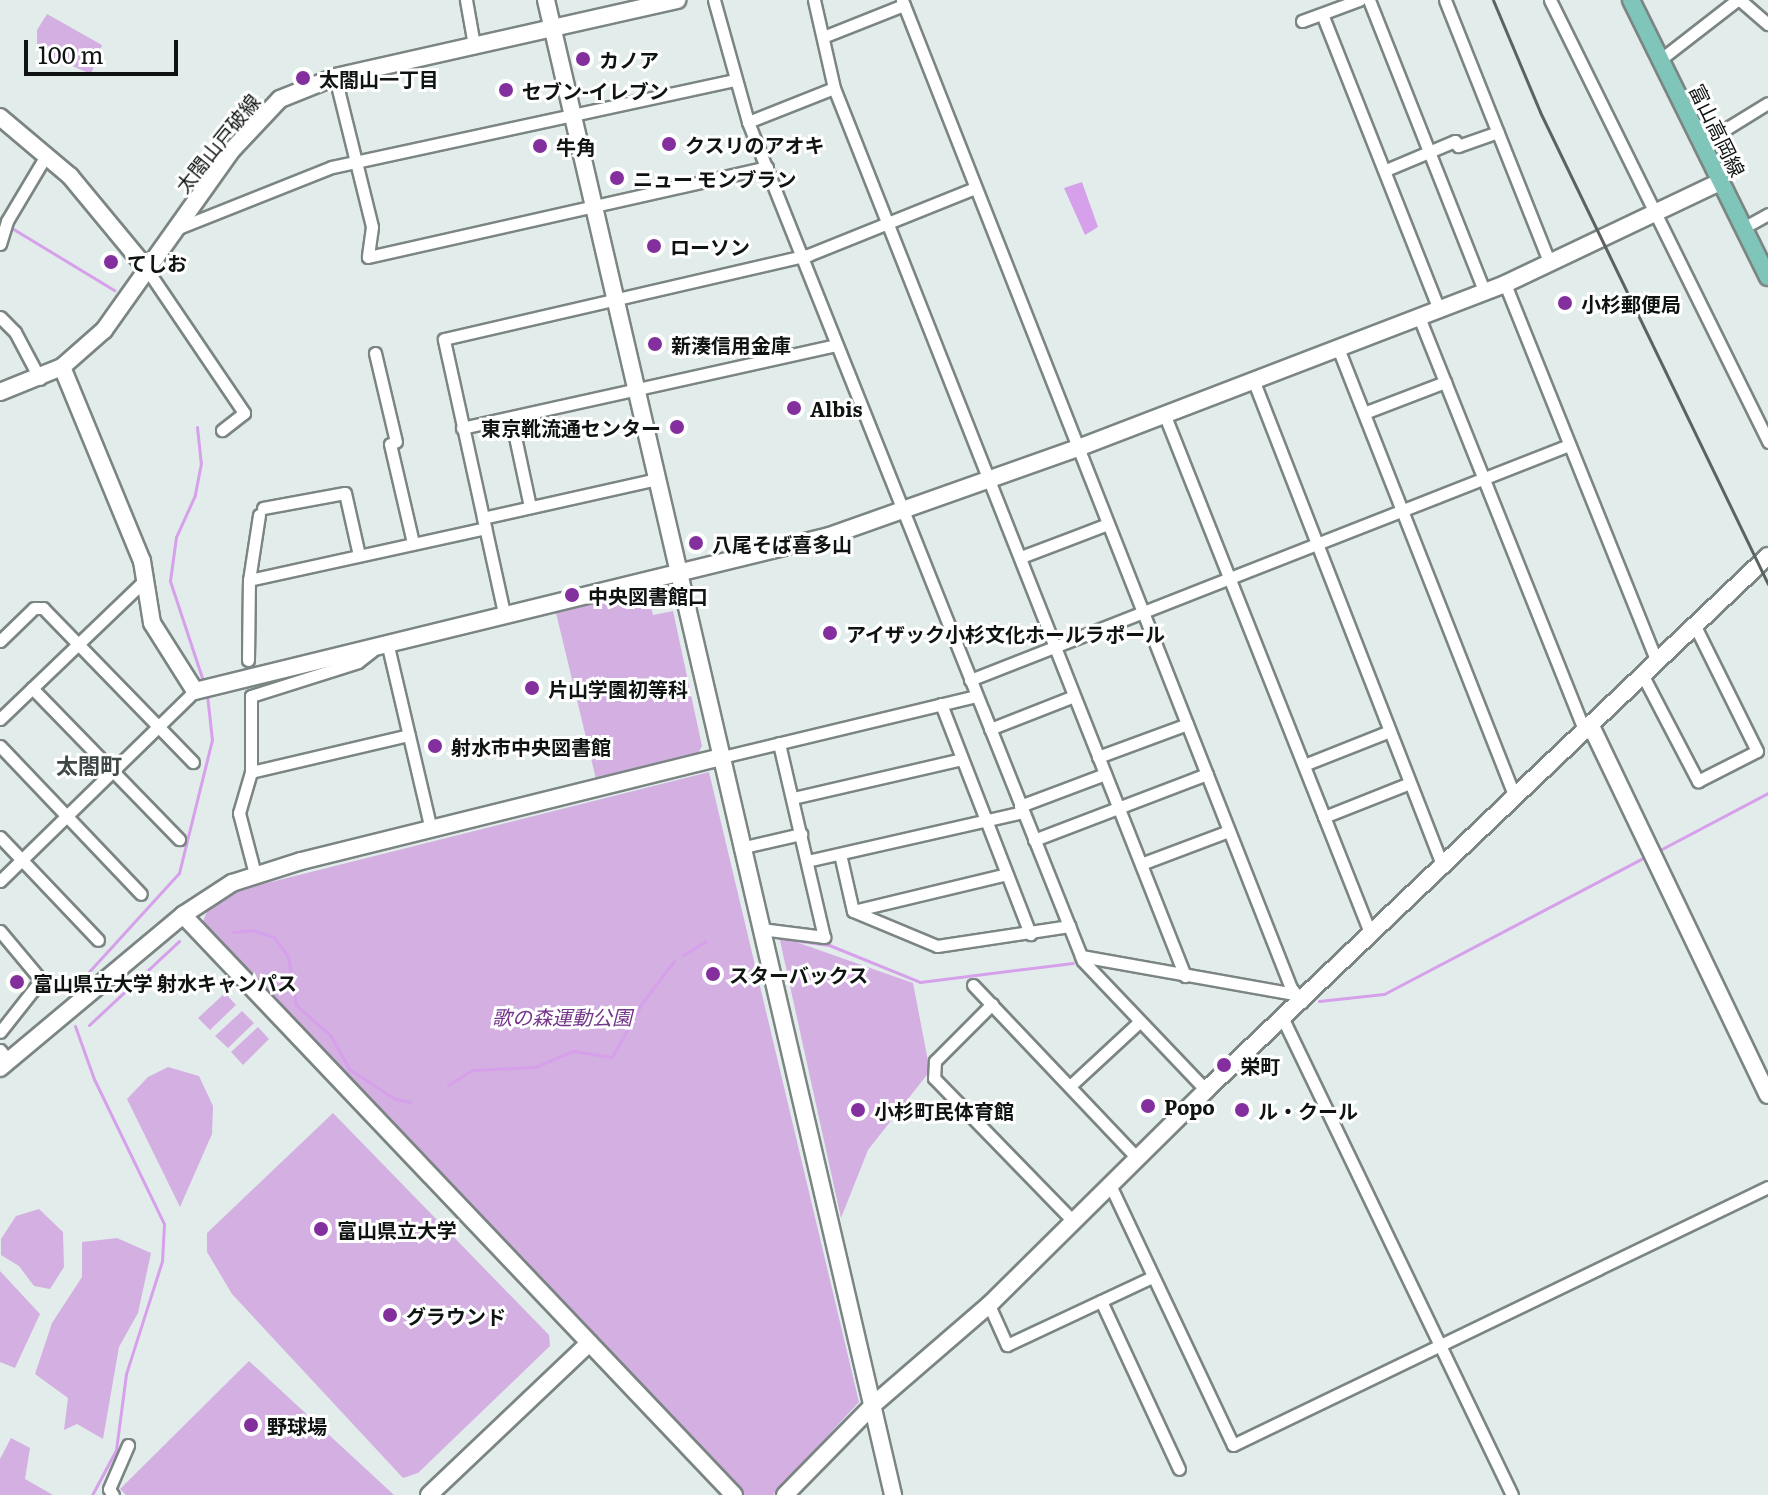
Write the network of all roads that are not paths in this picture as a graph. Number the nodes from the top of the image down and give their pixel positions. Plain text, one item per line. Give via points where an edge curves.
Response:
1 (466, 0) edge
2 (546, 0) edge
3 (677, 0) edge
4 (714, 0) edge
5 (814, 0) edge
6 (1359, 0) edge
7 (1369, 0) edge
8 (1445, 0) edge
9 (1550, 0) edge
10 (1631, 0) edge
11 (1738, 0) edge
12 (903, 3) edge
13 (1322, 14) junction
14 (1302, 21) dead end
15 (1768, 24) edge
16 (553, 28) junction
17 (823, 37) junction
18 (474, 45) junction
19 (1661, 59) junction
20 (335, 77) junction
21 (733, 80) junction
22 (834, 88) junction
23 (1768, 103) edge
24 (574, 116) junction
25 (0, 117) edge
26 (748, 122) junction
27 (1498, 132) junction
28 (1703, 143) junction
29 (1429, 151) junction
30 (47, 154) junction
31 (357, 166) junction
32 (767, 167) junction
33 (1386, 170) junction
34 (1720, 182) junction
35 (975, 188) junction
36 (594, 207) junction
37 (1656, 214) junction
38 (1768, 214) edge
39 (889, 223) junction
40 (1743, 228) junction
41 (172, 231) junction
42 (0, 244) edge
43 (801, 255) junction
44 (1550, 264) junction
45 (146, 268) junction
46 (1768, 277) edge
47 (1505, 284) junction
48 (1484, 291) junction
49 (615, 298) junction
50 (1439, 310) junction
51 (0, 317) edge
52 (1419, 317) junction
53 (836, 345) junction
54 (1338, 348) junction
55 (375, 353) dead end
56 (62, 367) junction
57 (40, 379) junction
58 (1254, 382) junction
59 (1445, 382) junction
60 (636, 388) junction
61 (0, 392) edge
62 (1364, 413) junction
63 (1165, 416) junction
64 (511, 418) junction
65 (462, 428) junction
66 (222, 430) dead end
67 (1768, 442) edge
68 (1569, 445) junction
69 (1078, 448) junction
70 (1483, 478) junction
71 (657, 479) junction
72 (990, 480) junction
73 (530, 507) junction
74 (1402, 510) junction
75 (903, 511) junction
76 (484, 523) junction
77 (1108, 524) junction
78 (413, 543) junction
79 (1315, 544) junction
80 (359, 555) junction
81 (1768, 556) edge
82 (1021, 557) junction
83 (681, 574) junction
84 (1229, 577) junction
85 (146, 579) junction
86 (249, 580) junction
87 (1142, 612) junction
88 (504, 613) junction
89 (1695, 626) junction
90 (0, 641) edge
91 (383, 644) junction
92 (77, 645) junction
93 (1055, 646) junction
94 (248, 660) dead end
95 (1657, 663) junction
96 (1643, 676) junction
97 (970, 680) junction
98 (32, 688) junction
99 (202, 689) junction
100 (976, 696) junction
101 (1074, 696) junction
102 (941, 704) junction
103 (0, 719) edge
104 (1187, 724) junction
105 (158, 727) junction
106 (990, 729) junction
107 (1588, 729) junction
108 (1390, 731) junction
109 (409, 735) junction
110 (779, 743) junction
111 (0, 746) edge
112 (1098, 757) junction
113 (718, 758) junction
114 (962, 759) junction
115 (193, 762) dead end
116 (1304, 765) junction
117 (112, 771) junction
118 (251, 772) junction
119 (1105, 774) junction
120 (1207, 774) junction
121 (1410, 783) junction
122 (1515, 797) junction
123 (793, 798) junction
124 (1118, 807) junction
125 (1021, 809) junction
126 (67, 815) junction
127 (1324, 817) junction
128 (985, 821) junction
129 (431, 830) junction
130 (1229, 831) junction
131 (801, 834) junction
132 (0, 837) edge
133 (179, 839) dead end
134 (1034, 840) junction
135 (740, 848) junction
136 (840, 854) junction
137 (22, 859) junction
138 (807, 861) junction
139 (1141, 864) junction
140 (1443, 867) junction
141 (255, 874) junction
142 (1007, 874) junction
143 (0, 881) edge
144 (141, 894) dead end
145 (853, 911) junction
146 (183, 915) junction
147 (1069, 926) junction
148 (761, 929) junction
149 (0, 931) edge
150 (1030, 934) junction
151 (1371, 935) junction
152 (98, 940) dead end
153 (1081, 956) junction
154 (1185, 976) junction
155 (973, 985) dead end
156 (1298, 998) junction
157 (992, 1004) junction
158 (1282, 1017) junction
159 (1139, 1022) junction
160 (0, 1032) edge
161 (3, 1060) edge
162 (1070, 1086) junction
163 (1206, 1090) junction
164 (1768, 1095) edge
165 (1138, 1159) junction
166 (1111, 1187) junction
167 (1768, 1187) edge
168 (1074, 1222) junction
169 (1152, 1277) junction
170 (1101, 1301) junction
171 (989, 1305) junction
172 (589, 1343) junction
173 (1439, 1345) junction
174 (873, 1405) junction
175 (128, 1445) dead end
176 (1179, 1469) dead end
177 (113, 1495) edge
178 (429, 1495) edge
179 (734, 1495) edge
180 (785, 1495) edge
181 (893, 1495) edge
182 (1512, 1495) edge

1 - 18 street
2 - 16 street
3 - 16 street, 太閤山戸破線
4 - 21 street
5 - 17 street
6 - 13 street
7 - 29 street
8 - 27 street
9 - 37 street
10 - 19 main road, 富山高岡線
11 - 15 street
11 - 19 street
12 - 17 street
12 - 35 street
13 - 14 street
13 - 33 street
16 - 18 street, 太閤山戸破線
16 - 24 street
17 - 22 street
18 - 20 street, 太閤山戸破線
19 - 28 main road, 富山高岡線
20 - 31 street
20 - 41 street, 太閤山戸破線 via 280,99 258,118
21 - 24 street
21 - 26 street
22 - 26 street
22 - 39 street
23 - 28 street
24 - 31 street
24 - 36 street
25 - 30 street
26 - 32 street
27 - 29 street
27 - 44 street
28 - 34 main road, 富山高岡線
29 - 33 street
29 - 48 street
30 - 42 street via 7,221
30 - 45 street
31 - 36 street via 372,227 368,257
31 - 41 street via 332,167
32 - 36 street
32 - 43 street
33 - 50 street
34 - 37 street
34 - 40 main road, 富山高岡線
35 - 39 street
35 - 69 street
36 - 49 street
37 - 44 street
37 - 67 street
38 - 40 street
39 - 43 street
39 - 72 street
40 - 46 main road, 富山高岡線
41 - 45 street, 太閤山戸破線
43 - 49 street
43 - 53 street
44 - 47 street
45 - 56 street, 太閤山戸破線 via 104,330
45 - 66 street via 244,413
47 - 48 street
47 - 68 street
48 - 50 street
49 - 60 street
49 - 65 street via 444,339
50 - 52 street
51 - 57 street via 15,332
52 - 54 street
52 - 59 street
53 - 60 street
53 - 75 street
54 - 58 street
54 - 62 street
55 - 78 street
56 - 57 street, 太閤山戸破線
56 - 85 street
57 - 61 street, 太閤山戸破線
58 - 63 street
58 - 79 street
59 - 62 street
59 - 70 street
60 - 64 street
60 - 71 street
62 - 74 street
63 - 69 street
63 - 84 street
64 - 65 street
64 - 73 street
65 - 76 street
68 - 70 street
68 - 95 street
69 - 72 street
69 - 77 street
70 - 74 street
70 - 107 street
71 - 73 street
71 - 83 street
72 - 75 street
72 - 82 street
73 - 76 street
74 - 79 street
74 - 122 street
75 - 83 street
75 - 97 street
76 - 78 street
76 - 88 street
77 - 82 street
77 - 87 street
78 - 80 street
79 - 84 street
79 - 108 street
80 - 86 street
80 - 86 street via 345,493 261,512
81 - 89 street
82 - 93 street
83 - 88 street
83 - 113 street
84 - 87 street
84 - 116 street
85 - 92 street
85 - 99 street via 152,623
86 - 94 street
87 - 93 street
87 - 104 street
88 - 91 street
89 - 95 street
89 - 96 street via 1757,751 1698,781
90 - 92 street via 34,608 43,608
91 - 99 street
91 - 109 street
91 - 118 street via 358,662 251,696
92 - 98 street
92 - 105 street
93 - 97 street
93 - 101 street
95 - 96 street
96 - 107 street
97 - 100 street
98 - 103 street
98 - 117 street
99 - 105 street
100 - 102 street
100 - 106 street
101 - 106 street
101 - 112 street
102 - 110 street
102 - 114 street
104 - 112 street
104 - 120 street
105 - 115 street
105 - 117 street
106 - 125 street
107 - 122 street
107 - 164 street
108 - 116 street
108 - 121 street
109 - 118 street
109 - 129 street
110 - 113 street
110 - 123 street
111 - 126 street
112 - 119 street
113 - 129 street
113 - 135 street
114 - 123 street
114 - 128 street
116 - 127 street
117 - 126 street
117 - 133 street
118 - 141 street via 239,813
119 - 124 street
119 - 125 street
120 - 124 street
120 - 130 street
121 - 127 street
121 - 140 street
122 - 140 street
123 - 131 street
124 - 134 street
124 - 139 street
125 - 128 street
125 - 134 street
126 - 137 street
126 - 144 street
127 - 151 street
128 - 136 street
128 - 142 street
129 - 141 street
130 - 139 street
130 - 156 street
131 - 135 street
131 - 138 street
132 - 137 street
134 - 147 street
135 - 148 street
136 - 138 street
136 - 145 street
137 - 143 street
137 - 152 street
138 - 148 street via 824,937
139 - 154 street
140 - 151 street
141 - 146 street via 207,896
142 - 145 street
142 - 150 street
145 - 150 street via 937,946
146 - 161 street
146 - 172 street
147 - 150 street
147 - 153 street
148 - 174 street
149 - 160 street via 41,980
151 - 156 street
153 - 154 street
153 - 159 street
154 - 156 street
155 - 157 street
156 - 158 street
157 - 162 street
157 - 168 street via 935,1061 934,1078
158 - 163 street
158 - 173 street
159 - 162 street
159 - 163 street
162 - 165 street
163 - 165 street
165 - 166 street
166 - 168 street
166 - 169 street
167 - 173 street
168 - 171 street
169 - 170 street
169 - 173 street via 1233,1445
170 - 171 street via 1007,1345
170 - 176 street
171 - 174 street
172 - 178 street
172 - 179 street
173 - 182 street
174 - 180 street
174 - 181 street
175 - 177 street via 109,1489

